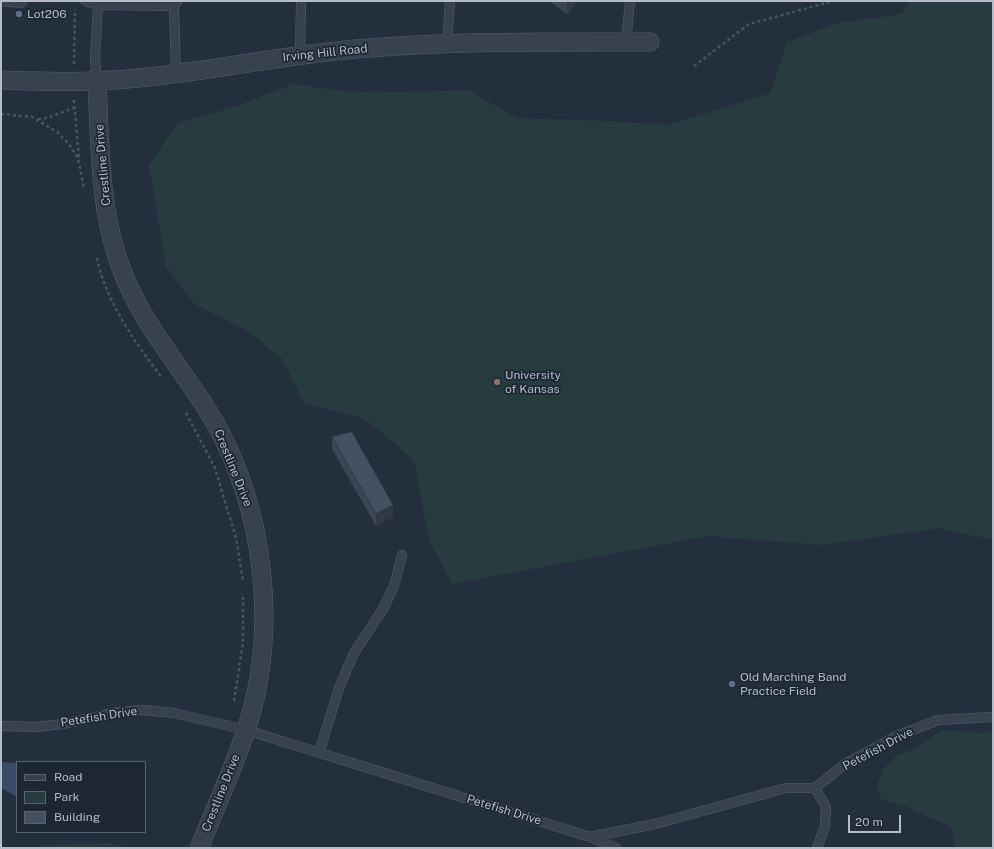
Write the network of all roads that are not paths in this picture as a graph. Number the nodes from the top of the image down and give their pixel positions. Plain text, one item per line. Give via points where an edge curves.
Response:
1 (1, 1) edge
2 (23, 1) edge
3 (85, 1) edge
4 (300, 1) edge
5 (450, 1) edge
6 (630, 1) edge
7 (176, 4) edge
8 (98, 5) junction
9 (626, 42) junction
10 (650, 42) dead end
11 (447, 44) junction
12 (300, 54) junction
13 (176, 74) junction
14 (1, 80) edge
15 (96, 82) junction
16 (402, 555) dead end
17 (993, 717) edge
18 (1, 726) edge
19 (246, 730) junction
20 (319, 753) junction
21 (815, 788) junction
22 (590, 837) junction
23 (199, 848) edge
24 (616, 848) edge
25 (818, 848) edge

1 - 2 lane
3 - 8 lane
4 - 12 lane
5 - 11 lane
6 - 9 lane
7 - 8 lane
7 - 13 lane
8 - 15 lane
9 - 10 street, Irving Hill Road
9 - 11 street, Irving Hill Road
11 - 12 street, Irving Hill Road
12 - 13 street, Irving Hill Road
13 - 15 street, Irving Hill Road
14 - 15 street, Irving Hill Road
15 - 19 street, Crestline Drive via 103,190 108,223 118,259 129,289 147,322 222,435 250,509 258,548 264,635 260,674
16 - 20 lane via 394,586 383,609 354,654 339,688
17 - 21 lane, Petefish Drive via 938,720 897,736 845,764
18 - 19 lane, Petefish Drive via 36,727 63,724 118,712 143,710 174,712
19 - 20 lane, Petefish Drive
19 - 23 street, Crestline Drive
20 - 22 lane, Petefish Drive
21 - 22 lane, Petefish Drive via 786,788 655,824
21 - 25 lane via 826,807
22 - 24 lane

